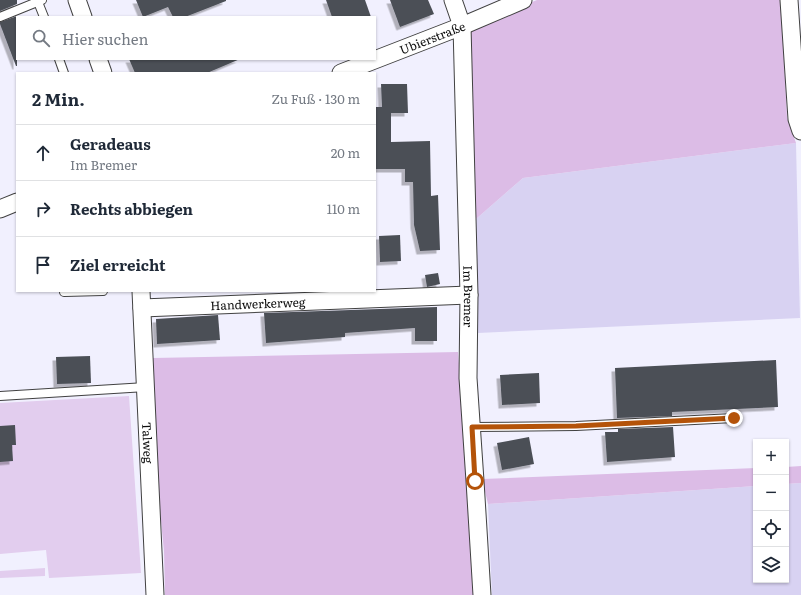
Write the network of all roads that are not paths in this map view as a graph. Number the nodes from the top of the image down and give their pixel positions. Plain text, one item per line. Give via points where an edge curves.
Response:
1 (77, 0) edge
2 (453, 0) edge
3 (523, 0) edge
4 (789, 0) edge
5 (40, 1) edge
6 (44, 16) edge
7 (83, 16) edge
8 (0, 17) edge
9 (462, 26) junction
10 (376, 59) edge
11 (59, 60) edge
12 (98, 60) edge
13 (374, 60) edge
14 (64, 72) edge
15 (103, 72) edge
16 (344, 72) edge
17 (801, 131) edge
18 (16, 202) edge
19 (0, 209) edge
20 (141, 292) edge
21 (469, 295) junction
22 (142, 308) junction
23 (146, 386) junction
24 (0, 396) edge
25 (734, 418) dead end
26 (472, 427) junction
27 (155, 595) edge
28 (482, 595) edge

1 - 7 street
2 - 9 street, Im Bremer
3 - 9 street, Ubierstraße
4 - 17 street
5 - 6 lane
5 - 8 lane
9 - 10 street, Ubierstraße
9 - 21 street, Im Bremer
11 - 14 lane
12 - 15 street
13 - 16 street, Ubierstraße
18 - 19 street
20 - 22 street, Talweg
21 - 22 street, Handwerkerweg
21 - 26 street, Im Bremer via 468,378
22 - 23 street, Talweg
23 - 24 lane
23 - 27 street, Talweg
25 - 26 lane via 576,426
26 - 28 street, Im Bremer

